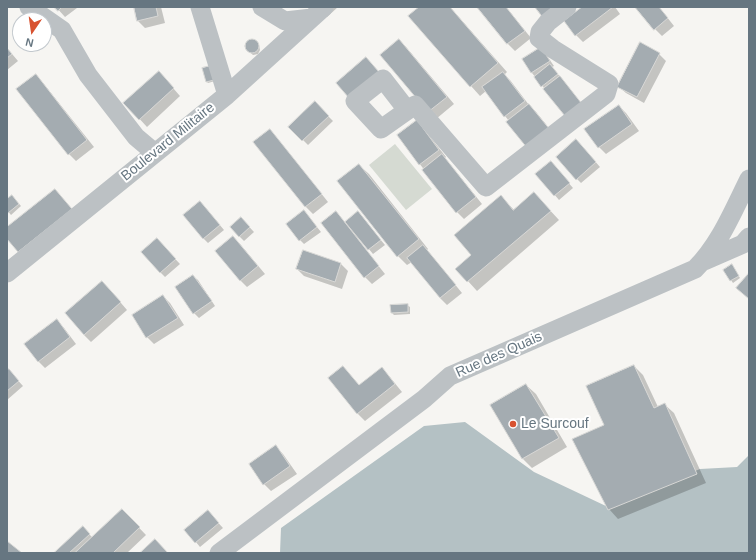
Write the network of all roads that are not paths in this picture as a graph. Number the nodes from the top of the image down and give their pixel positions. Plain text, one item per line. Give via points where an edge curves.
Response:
1 (29, 7) edge
2 (200, 7) edge
3 (262, 7) edge
4 (567, 7) edge
5 (318, 12) edge
6 (227, 95) junction
7 (407, 110) dead end
8 (155, 153) junction
9 (749, 180) edge
10 (749, 237) edge
11 (704, 261) junction
12 (7, 273) edge
13 (219, 553) edge

1 - 8 street via 62,30 92,81 136,137
2 - 6 street
3 - 5 street via 285,21
4 - 7 street via 548,22 540,32 539,38 609,84 606,94 486,187 415,105
5 - 6 street, Boulevard Militaire
6 - 8 street, Boulevard Militaire
8 - 12 street, Boulevard Militaire
9 - 11 street, Rue des Quais via 719,239
10 - 11 street via 743,244
11 - 13 street, Rue des Quais via 695,269 450,376 424,399

